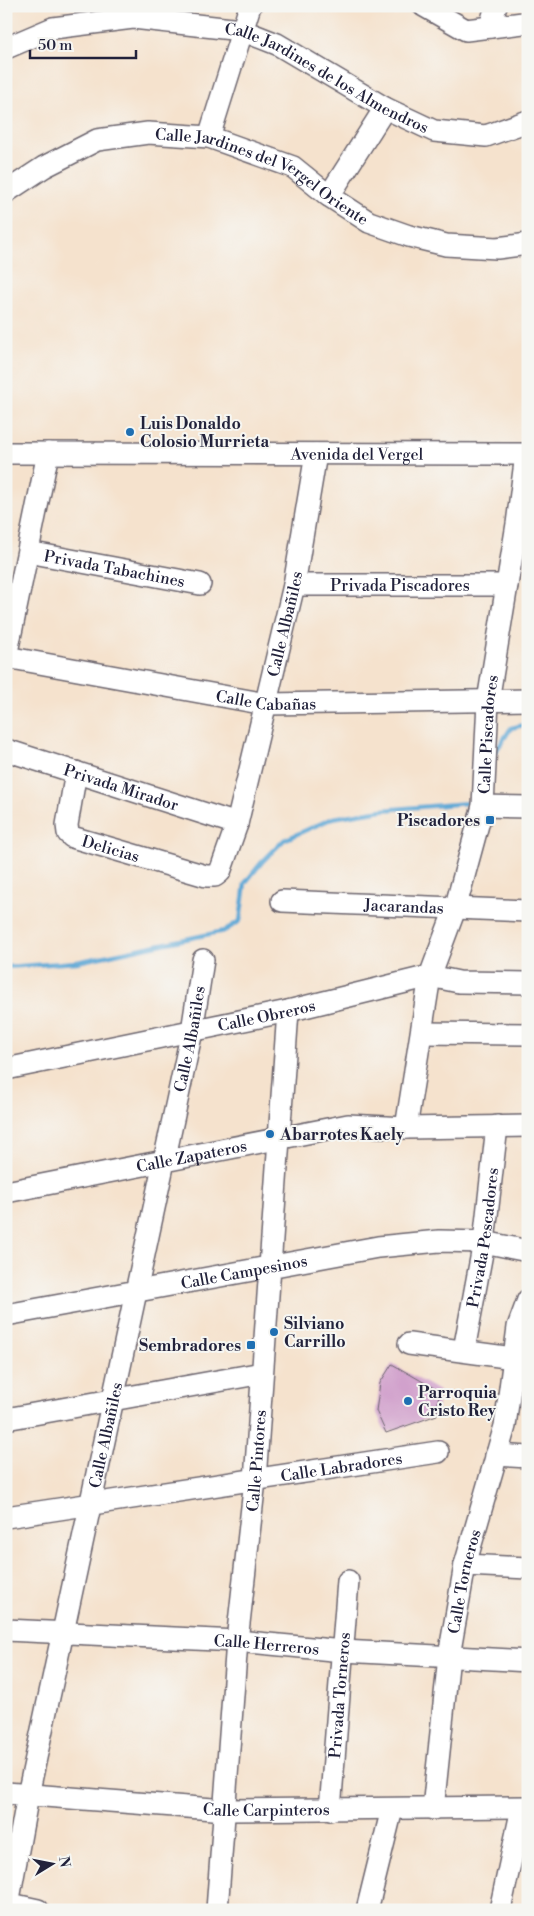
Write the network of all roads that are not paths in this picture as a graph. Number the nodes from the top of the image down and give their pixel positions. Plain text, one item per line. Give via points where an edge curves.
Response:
1 (250, 6) edge
2 (424, 6) edge
3 (496, 6) edge
4 (136, 12) edge
5 (523, 21) edge
6 (490, 27) junction
7 (241, 30) junction
8 (6, 48) edge
9 (385, 108) junction
10 (528, 121) edge
11 (209, 137) junction
12 (6, 192) edge
13 (329, 196) junction
14 (528, 244) edge
15 (6, 453) edge
16 (48, 453) junction
17 (316, 454) junction
18 (527, 454) edge
19 (28, 552) junction
20 (200, 584) dead end
21 (294, 585) junction
22 (507, 585) junction
23 (6, 657) edge
24 (528, 700) edge
25 (488, 701) junction
26 (266, 704) junction
27 (6, 750) edge
28 (76, 772) junction
29 (483, 806) junction
30 (528, 807) edge
31 (237, 824) junction
32 (215, 876) joint
33 (282, 901) dead end
34 (455, 909) junction
35 (528, 910) edge
36 (202, 960) dead end
37 (430, 976) junction
38 (528, 983) edge
39 (288, 1012) junction
40 (192, 1031) junction
41 (422, 1033) junction
42 (528, 1034) edge
43 (6, 1069) edge
44 (497, 1126) junction
45 (528, 1126) edge
46 (406, 1128) junction
47 (279, 1139) junction
48 (164, 1161) junction
49 (6, 1192) edge
50 (484, 1242) junction
51 (528, 1251) edge
52 (270, 1266) junction
53 (136, 1291) junction
54 (528, 1300) edge
55 (6, 1315) edge
56 (409, 1344) dead end
57 (464, 1350) junction
58 (521, 1359) edge
59 (262, 1373) junction
60 (113, 1400) junction
61 (6, 1419) edge
62 (438, 1452) dead end
63 (496, 1455) junction
64 (528, 1456) edge
65 (255, 1480) junction
66 (90, 1505) junction
67 (6, 1517) edge
68 (465, 1565) junction
69 (528, 1568) edge
70 (348, 1581) dead end
71 (6, 1630) edge
72 (63, 1633) junction
73 (237, 1641) junction
74 (343, 1651) junction
75 (449, 1656) junction
76 (528, 1661) edge
77 (6, 1793) edge
78 (28, 1795) junction
79 (525, 1808) edge
80 (392, 1809) junction
81 (433, 1809) junction
82 (226, 1810) junction
83 (330, 1810) junction
84 (7, 1905) edge
85 (38, 1910) edge
86 (217, 1910) edge
87 (367, 1910) edge
88 (500, 1910) edge

1 - 7 street
2 - 6 street via 466,30
3 - 6 street
4 - 7 street, Calle Jardines de los Almendros
4 - 8 street, Calle Jardines de los Almendros via 53,28
5 - 6 street
7 - 9 street, Calle Jardines de los Almendros via 277,44
7 - 11 street
9 - 10 street, Calle Jardines de los Almendros via 434,131 486,136
9 - 13 street
11 - 12 street, Calle Jardines del Vergel Oriente via 148,133 97,140 44,167
11 - 13 street, Calle Jardines del Vergel Oriente via 293,167
13 - 14 street, Calle Jardines del Vergel Oriente via 369,222 437,243 497,248
15 - 16 street, Avenida del Vergel
16 - 17 street, Avenida del Vergel
16 - 19 street
17 - 18 street, Avenida del Vergel
17 - 21 street, Calle Albañiles
18 - 22 street, Calle Piscadores
19 - 20 street, Privada Tabachines
19 - 23 street
21 - 22 street, Privada Piscadores
21 - 26 street, Calle Albañiles
22 - 25 street, Calle Piscadores
23 - 26 street, Calle Cabañas
24 - 25 street, Calle Cabañas
25 - 26 street, Calle Cabañas
25 - 29 street, Calle Piscadores
26 - 31 street, Calle Albañiles
27 - 28 street, Privada Mirador
28 - 31 street, Privada Mirador
28 - 32 street, Delicias via 66,824 72,837
29 - 30 street
29 - 34 street, Calle Piscadores
31 - 32 street, Calle Albañiles via 220,872
33 - 34 street, Jacarandas
34 - 35 street, Jacarandas
34 - 37 street, Calle Piscadores
36 - 40 street, Calle Albañiles
37 - 38 street, Calle Obreros via 459,982
37 - 39 street, Calle Obreros
37 - 41 street, Calle Piscadores
39 - 40 street, Calle Obreros
39 - 47 street, Calle Pintores
40 - 43 street, Calle Obreros
40 - 48 street, Calle Albañiles
41 - 42 street
41 - 46 street, Calle Piscadores
44 - 45 street, Calle Zapateros
44 - 46 street, Calle Zapateros
44 - 50 street, Privada Pescadores
46 - 47 street, Calle Zapateros via 348,1126
47 - 48 street, Calle Zapateros
47 - 52 street, Calle Pintores
48 - 49 street, Calle Zapateros
48 - 53 street, Calle Albañiles
50 - 51 street, Calle Campesinos
50 - 52 street, Calle Campesinos via 439,1241 378,1247
50 - 57 street, Privada Pescadores
52 - 53 street, Calle Campesinos
52 - 59 street, Calle Pintores
53 - 55 street, Calle Campesinos
53 - 60 street, Calle Albañiles
54 - 58 street, Calle Torneros via 518,1327
56 - 57 street
57 - 58 street
58 - 63 street, Calle Torneros
59 - 60 street
59 - 65 street, Calle Pintores
60 - 61 street
60 - 66 street, Calle Albañiles
62 - 65 street, Calle Labradores
63 - 64 street
63 - 68 street, Calle Torneros
65 - 66 street, Calle Labradores
65 - 73 street, Calle Pintores
66 - 67 street, Calle Labradores
66 - 72 street, Calle Albañiles
68 - 69 street
68 - 75 street, Calle Torneros
70 - 74 street, Privada Torneros
71 - 72 street, Calle Herreros
72 - 73 street, Calle Herreros
72 - 78 street, Calle Albañiles
73 - 74 street, Calle Herreros
73 - 82 street, Calle Pintores
74 - 75 street, Calle Herreros
74 - 83 street, Privada Torneros
75 - 76 street, Calle Herreros
75 - 81 street, Calle Torneros
77 - 78 street, Calle Carpinteros
78 - 82 street, Calle Carpinteros
78 - 84 street, Calle Albañiles
79 - 81 street, Calle Carpinteros
79 - 88 street
80 - 81 street, Calle Carpinteros
80 - 83 street, Calle Carpinteros
80 - 87 street
82 - 83 street, Calle Carpinteros
82 - 86 street, Calle Pintores
84 - 85 street

